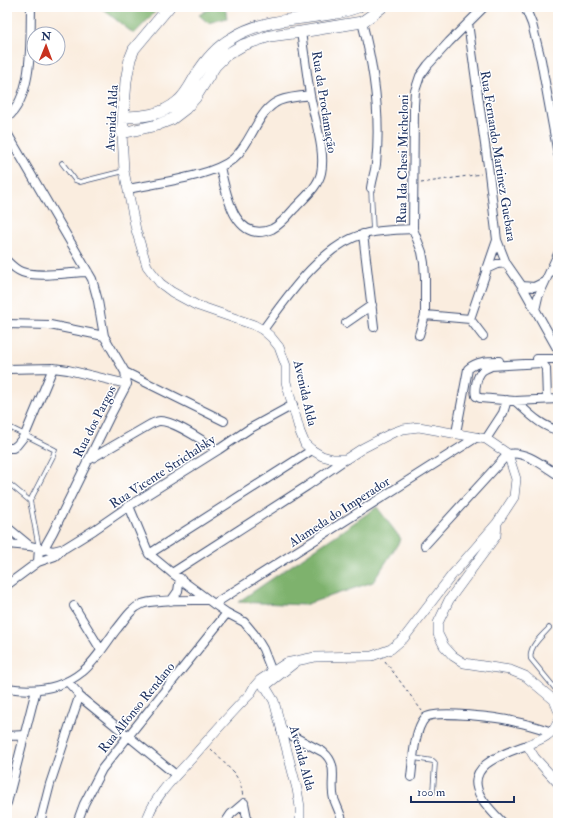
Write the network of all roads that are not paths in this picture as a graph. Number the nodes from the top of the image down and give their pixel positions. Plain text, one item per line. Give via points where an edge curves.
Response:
1 (32, 7) edge
2 (169, 7) edge
3 (358, 7) edge
4 (382, 7) edge
5 (484, 7) edge
6 (524, 8) edge
7 (362, 22) junction
8 (468, 23) junction
9 (301, 32) junction
10 (310, 95) junction
11 (7, 118) edge
12 (123, 118) junction
13 (7, 133) edge
14 (122, 133) junction
15 (558, 154) edge
16 (62, 163) dead end
17 (220, 167) junction
18 (124, 171) junction
19 (370, 188) joint
20 (128, 189) junction
21 (413, 229) junction
22 (373, 232) junction
23 (363, 234) junction
24 (497, 240) junction
25 (558, 254) edge
26 (7, 260) edge
27 (506, 263) junction
28 (486, 269) junction
29 (88, 272) junction
30 (544, 282) junction
31 (522, 286) junction
32 (372, 305) junction
33 (535, 310) junction
34 (426, 315) junction
35 (470, 319) junction
36 (346, 323) dead end
37 (7, 324) edge
38 (374, 327) dead end
39 (263, 330) junction
40 (419, 335) dead end
41 (104, 336) junction
42 (483, 336) dead end
43 (558, 350) edge
44 (558, 359) edge
45 (53, 368) junction
46 (7, 369) edge
47 (125, 372) junction
48 (127, 384) junction
49 (547, 399) junction
50 (558, 399) edge
51 (511, 400) junction
52 (293, 405) junction
53 (224, 421) dead end
54 (7, 426) edge
55 (558, 430) edge
56 (456, 433) junction
57 (25, 435) junction
58 (476, 437) junction
59 (486, 439) junction
60 (7, 448) edge
61 (218, 450) junction
62 (312, 450) junction
63 (508, 454) junction
64 (346, 458) junction
65 (87, 461) junction
66 (558, 475) edge
67 (7, 482) edge
68 (30, 501) junction
69 (129, 506) junction
70 (497, 523) junction
71 (7, 527) edge
72 (7, 544) edge
73 (425, 545) dead end
74 (37, 548) junction
75 (65, 548) junction
76 (149, 554) junction
77 (38, 562) junction
78 (172, 573) junction
79 (180, 578) junction
80 (7, 585) edge
81 (171, 601) junction
82 (211, 602) junction
83 (74, 606) dead end
84 (227, 613) junction
85 (549, 628) dead end
86 (101, 650) junction
87 (272, 675) junction
88 (68, 682) junction
89 (265, 686) junction
90 (7, 688) edge
91 (36, 690) junction
92 (558, 692) edge
93 (250, 694) junction
94 (79, 696) junction
95 (274, 701) junction
96 (558, 707) edge
97 (558, 721) edge
98 (281, 730) junction
99 (552, 732) junction
100 (24, 735) junction
101 (7, 736) edge
102 (129, 736) junction
103 (527, 745) junction
104 (414, 758) junction
105 (176, 775) junction
106 (412, 777) dead end
107 (558, 783) edge
108 (433, 792) dead end
109 (7, 803) edge
110 (40, 823) edge
111 (77, 823) edge
112 (146, 823) edge
113 (224, 823) edge
114 (248, 823) edge
115 (300, 823) edge
116 (343, 823) edge
117 (503, 823) edge

1 - 11 street via 26,81 21,100
2 - 12 main road, Avenida Alda via 134,49 130,59
3 - 12 main road via 247,30 232,38 206,59 187,92 177,102 163,111
4 - 7 main road
5 - 8 street, Rua Ida Chesi Micheloni
6 - 15 street via 532,24 541,60
7 - 9 main road
7 - 19 street via 372,64 377,111 376,163
8 - 21 street, Rua Ida Chesi Micheloni via 438,53 420,76 415,91
8 - 24 street, Rua Fernando Martinez Guebara
9 - 10 street, Rua da Proclamação
9 - 14 main road via 270,36 243,45 226,55 215,66 195,98 172,119 157,126
10 - 17 street via 276,102 261,117 241,150
10 - 17 street, Rua da Proclamação via 322,151 321,173 315,186 272,229 260,232 249,230 239,222 232,209
12 - 14 main road, Avenida Alda
13 - 29 street, Rua dos Pargos
14 - 18 street, Avenida Alda
16 - 18 lane via 75,180 80,182
17 - 20 street
18 - 20 street, Avenida Alda
19 - 22 lane
20 - 39 street, Avenida Alda via 144,259 160,283 196,305
21 - 22 street
21 - 34 street, Rua Ida Chesi Micheloni via 424,263
22 - 23 street
23 - 32 street
23 - 39 street via 335,249 309,271
24 - 27 street, Rua Fernando Martinez Guebara
24 - 28 street
25 - 30 street
26 - 29 street via 14,268 27,274
27 - 28 street
27 - 31 street, Rua Fernando Martinez Guebara
28 - 35 street
29 - 41 street, Rua dos Pargos via 95,289
30 - 31 street via 534,287
30 - 33 street
31 - 33 street, Rua Fernando Martinez Guebara
32 - 36 street
32 - 38 street
33 - 43 street, Rua Fernando Martinez Guebara
34 - 35 street
34 - 40 street, Rua Ida Chesi Micheloni
35 - 42 street
37 - 41 street via 50,325
39 - 52 street, Avenida Alda via 276,342 283,356 286,382
41 - 47 street, Rua dos Pargos
44 - 56 street via 490,361 472,365 468,369
45 - 46 street
45 - 48 street via 84,372
45 - 57 street
47 - 48 street, Rua dos Pargos
47 - 53 street
48 - 65 street, Rua dos Pargos
49 - 50 street
49 - 51 street
49 - 51 street via 546,368 542,363 491,366 483,370 478,377 476,396
51 - 55 street via 541,423
51 - 59 street
52 - 61 street, Rua Vicente Strichalsky via 249,428
52 - 62 street, Avenida Alda via 300,432
54 - 57 lane
56 - 58 street
56 - 64 street via 419,427 403,429
57 - 60 street via 13,448
57 - 68 lane via 54,448 55,451
58 - 59 street
58 - 82 street, Alameda do Imperador
59 - 63 street
61 - 65 street via 176,426 158,421
61 - 69 street, Rua Vicente Strichalsky
62 - 64 street via 333,459
62 - 76 street
63 - 66 street via 514,452 529,457
63 - 70 street via 516,479 514,497
63 - 73 street
64 - 78 street
65 - 74 street, Rua dos Pargos via 53,532
67 - 68 lane
68 - 74 lane
69 - 75 street, Rua Vicente Strichalsky
69 - 76 street
70 - 87 street via 452,575 404,638 391,649 380,654 315,657 286,663
70 - 96 street via 496,536 446,606 438,623 438,634 453,656 477,666 519,672 554,700
71 - 74 street
72 - 74 street, Rua Vicente Strichalsky
74 - 75 street, Rua Vicente Strichalsky via 53,551
74 - 77 street
75 - 77 street via 55,556
76 - 78 street
77 - 80 street
78 - 79 street
79 - 81 street via 178,591
79 - 82 street
81 - 82 street
81 - 86 street via 142,604 131,612
82 - 84 street
83 - 86 street
84 - 87 street via 244,622 254,634
84 - 102 street, Rua Alfonso Rendano
85 - 92 lane via 531,649 530,654 531,659
86 - 88 street via 83,672
87 - 89 street
87 - 93 street via 254,687
87 - 95 street, Avenida Alda
88 - 91 street
88 - 94 street
89 - 93 street
89 - 95 street, Avenida Alda
90 - 91 street
91 - 100 street
93 - 105 street
94 - 102 street
94 - 110 street
95 - 98 street, Avenida Alda
97 - 99 street
98 - 115 street, Avenida Alda via 297,789
98 - 116 street via 329,757 333,768 334,799
99 - 103 street
99 - 104 street via 497,718 432,714 426,716 420,726
100 - 101 street
100 - 109 street
102 - 105 street
102 - 111 street, Rua Alfonso Rendano via 102,769
103 - 107 street via 535,758
103 - 117 street via 487,762 477,778 480,796
104 - 106 street
104 - 108 lane via 435,763
105 - 112 street via 154,804
113 - 114 street via 244,802

